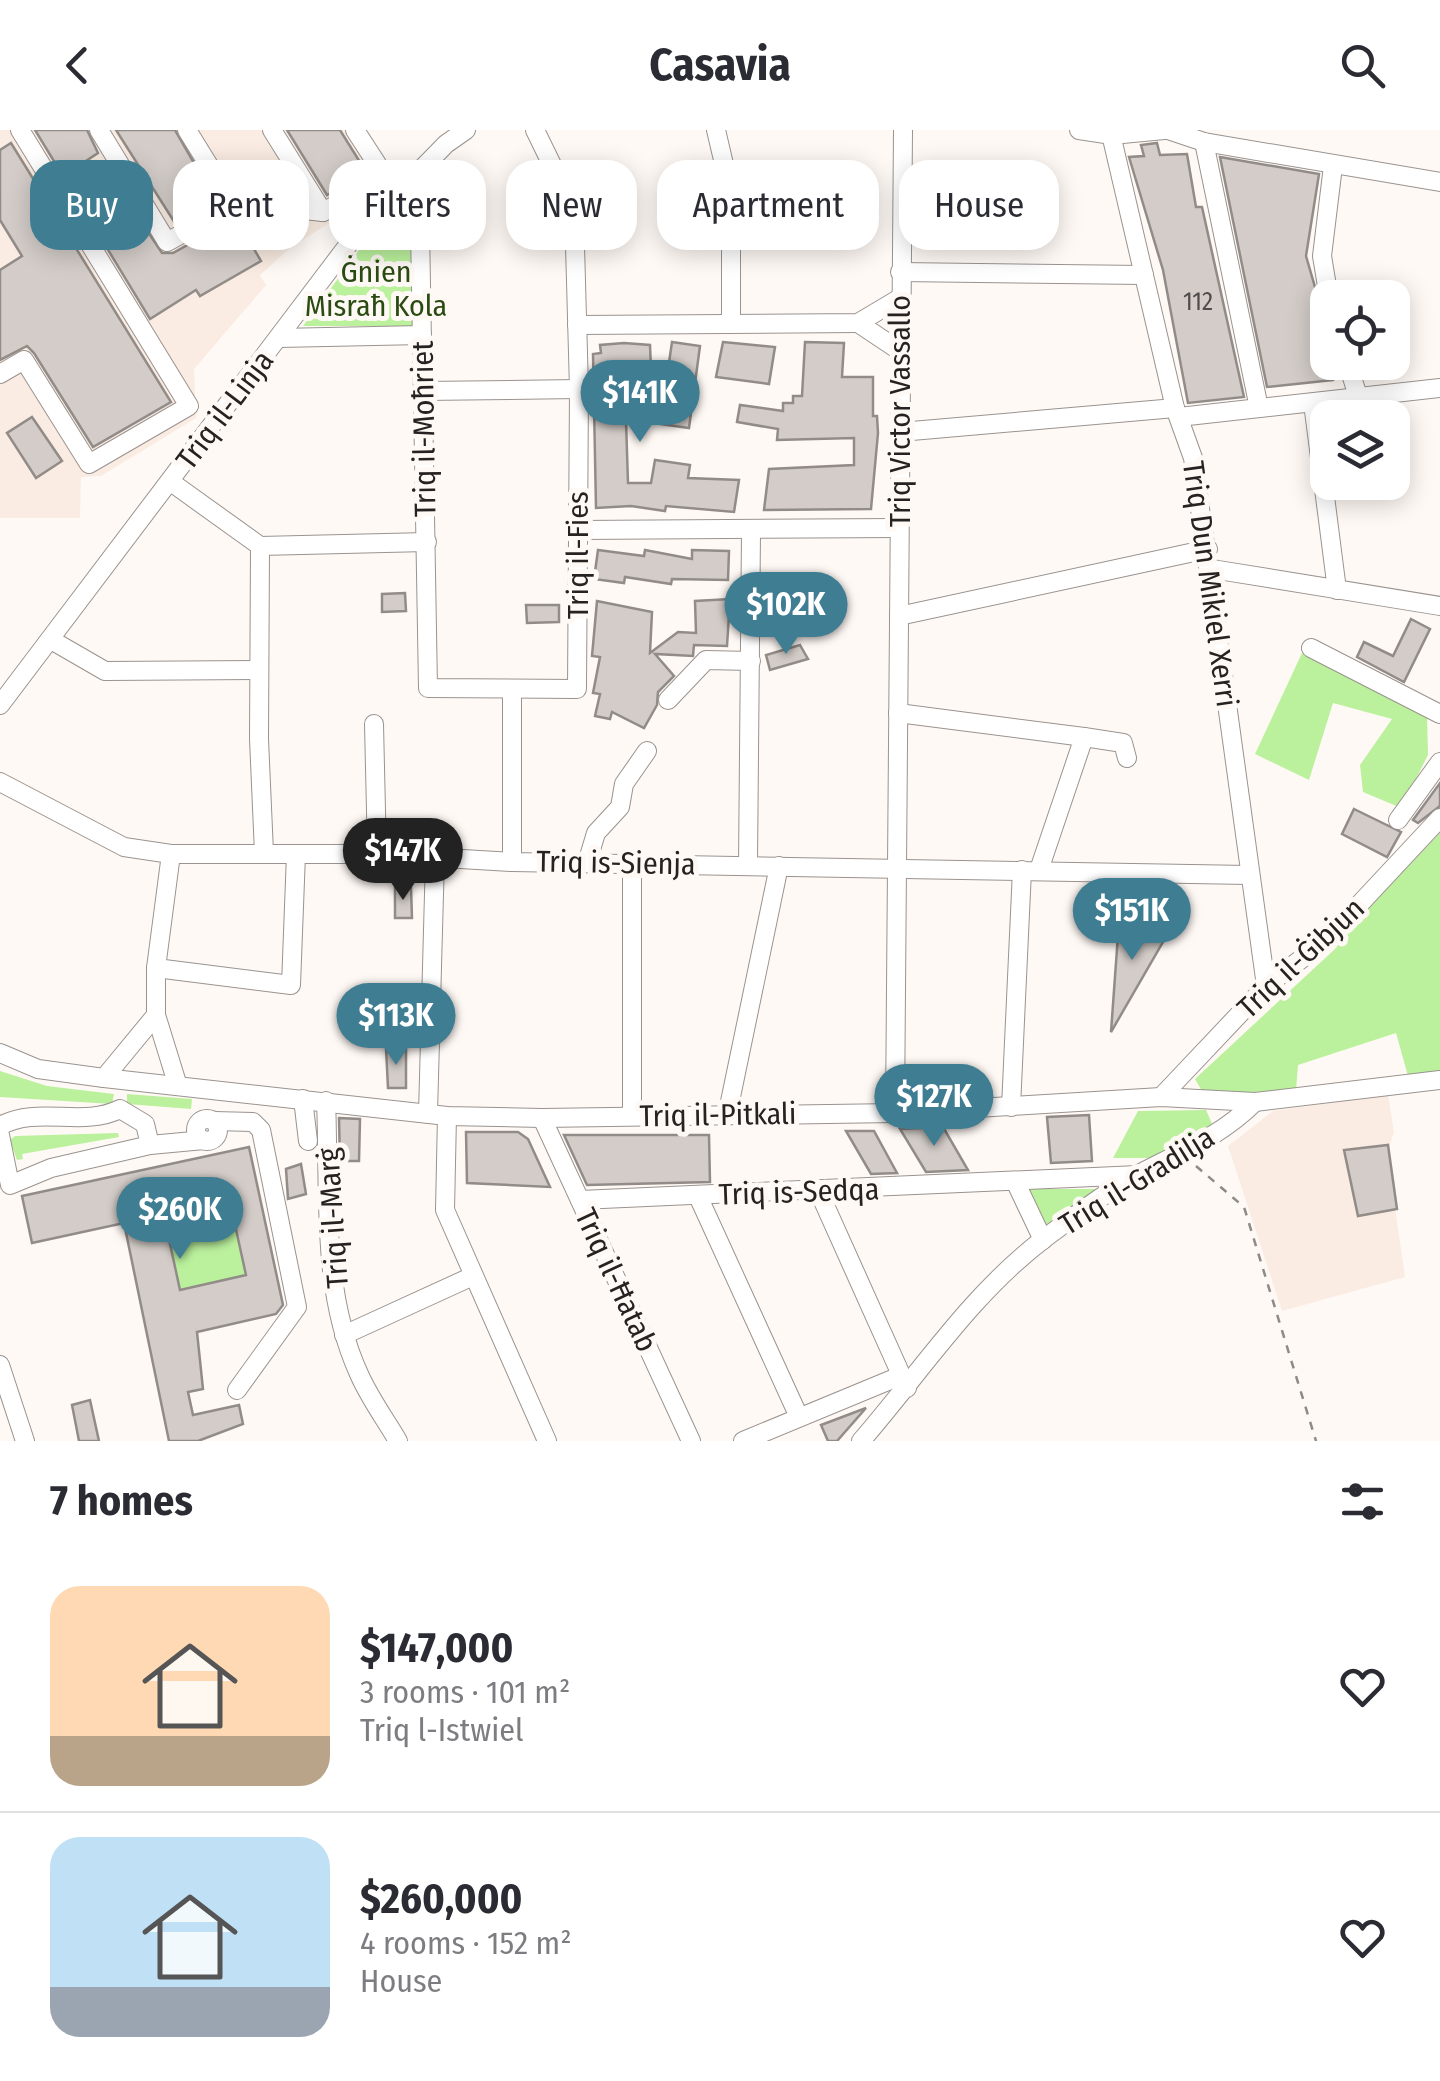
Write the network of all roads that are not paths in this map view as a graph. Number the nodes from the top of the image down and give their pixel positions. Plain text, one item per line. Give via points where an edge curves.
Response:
1 (20, 130) edge
2 (99, 130) edge
3 (186, 130) edge
4 (272, 130) edge
5 (355, 130) edge
6 (466, 130) edge
7 (535, 130) edge
8 (716, 130) edge
9 (903, 130) edge
10 (1078, 130) edge
11 (1166, 130) edge
12 (1111, 133) edge
13 (440, 137) edge
14 (1204, 142) junction
15 (205, 160) edge
16 (426, 160) edge
17 (1332, 166) junction
18 (1440, 182) edge
19 (309, 211) edge
20 (323, 212) junction
21 (173, 239) edge
22 (344, 250) edge
23 (420, 250) edge
24 (900, 272) junction
25 (1144, 275) junction
26 (1326, 280) edge
27 (900, 298) junction
28 (858, 323) junction
29 (731, 324) junction
30 (577, 325) junction
31 (422, 334) junction
32 (279, 338) junction
33 (900, 351) junction
34 (0, 374) edge
35 (1353, 380) edge
36 (1440, 388) edge
37 (579, 389) junction
38 (423, 391) junction
39 (1358, 396) junction
40 (1329, 400) edge
41 (1310, 402) edge
42 (1259, 408) junction
43 (1177, 412) junction
44 (900, 432) junction
45 (171, 482) junction
46 (1326, 500) edge
47 (899, 528) junction
48 (578, 530) junction
49 (752, 531) junction
50 (426, 542) junction
51 (260, 546) junction
52 (1208, 548) junction
53 (1212, 569) junction
54 (1337, 590) junction
55 (1440, 606) edge
56 (899, 616) junction
57 (53, 641) junction
58 (1310, 648) dead end
59 (751, 661) junction
60 (258, 670) junction
61 (512, 690) junction
62 (668, 700) dead end
63 (0, 705) edge
64 (898, 713) junction
65 (1440, 714) edge
66 (374, 724) dead end
67 (1084, 737) junction
68 (648, 751) dead end
69 (1127, 758) dead end
70 (1440, 762) edge
71 (3, 789) edge
72 (1440, 818) edge
73 (1398, 820) dead end
74 (171, 854) junction
75 (264, 854) junction
76 (296, 854) junction
77 (377, 854) junction
78 (435, 856) junction
79 (512, 862) junction
80 (587, 864) junction
81 (632, 864) junction
82 (748, 865) junction
83 (779, 866) junction
84 (897, 866) junction
85 (1030, 870) junction
86 (1250, 875) junction
87 (156, 968) junction
88 (1266, 986) junction
89 (156, 1015) junction
90 (0, 1053) edge
91 (113, 1079) junction
92 (1439, 1082) edge
93 (176, 1083) junction
94 (1161, 1097) junction
95 (302, 1098) junction
96 (326, 1101) junction
97 (1255, 1102) junction
98 (1011, 1107) junction
99 (895, 1112) junction
100 (121, 1114) junction
101 (438, 1115) junction
102 (632, 1116) junction
103 (726, 1116) junction
104 (542, 1118) junction
105 (0, 1126) edge
106 (0, 1135) edge
107 (308, 1141) dead end
108 (150, 1144) junction
109 (1138, 1175) junction
110 (1015, 1181) junction
111 (819, 1192) junction
112 (698, 1196) junction
113 (580, 1200) junction
114 (1043, 1240) junction
115 (473, 1276) junction
116 (344, 1335) junction
117 (0, 1365) edge
118 (904, 1382) junction
119 (237, 1390) dead end
120 (799, 1417) junction
121 (25, 1441) edge
122 (398, 1441) edge
123 (548, 1441) edge
124 (691, 1441) edge
125 (743, 1441) edge
126 (861, 1441) edge

1 - 34 street via 189,406 89,464 24,360
2 - 21 street via 167,242
3 - 15 street
4 - 20 street
5 - 20 street via 377,164 370,186
6 - 13 street, Triq il-Linja
7 - 30 street, Triq il-Fies via 574,210
8 - 29 street via 731,194
9 - 24 street, Triq Victor Vassallo
10 - 12 street
11 - 12 street
11 - 14 street
12 - 25 street, Triq Dun Mikiel Xerri
13 - 16 street, Triq il-Linja
14 - 17 street
14 - 42 street
17 - 18 street
17 - 26 street via 1322,256
19 - 20 street
22 - 32 street, Triq il-Linja
23 - 31 street, Triq il-Moħriet
24 - 25 street
24 - 27 street, Triq Victor Vassallo
25 - 43 street, Triq Dun Mikiel Xerri
27 - 28 street
27 - 33 street, Triq Victor Vassallo
28 - 29 street
28 - 33 street
29 - 30 street
30 - 37 street, Triq il-Fies
31 - 32 street
31 - 38 street, Triq il-Moħriet
32 - 45 street, Triq il-Linja
33 - 44 street, Triq Victor Vassallo
35 - 39 street
36 - 39 street
37 - 38 street
37 - 48 street, Triq il-Fies
38 - 50 street, Triq il-Moħriet
39 - 40 street
41 - 42 street
42 - 43 street
43 - 44 street
43 - 52 street, Triq Dun Mikiel Xerri via 1193,458
44 - 47 street, Triq Victor Vassallo
45 - 51 street
45 - 57 street, Triq il-Linja
46 - 54 street
47 - 49 street
47 - 56 street, Triq Victor Vassallo
48 - 49 street
48 - 61 street, Triq il-Fies via 577,690
49 - 59 street
50 - 51 street
50 - 61 street, Triq il-Moħriet via 428,688
51 - 60 street
52 - 53 street, Triq Dun Mikiel Xerri
52 - 56 street
53 - 54 street
53 - 86 street, Triq Dun Mikiel Xerri
54 - 55 street
56 - 64 street, Triq Victor Vassallo
57 - 60 street via 105,671
57 - 63 street, Triq il-Linja
58 - 65 street
59 - 62 street via 706,660
59 - 82 street
60 - 75 street
61 - 79 street
64 - 67 street
64 - 84 street, Triq Victor Vassallo
66 - 77 street
67 - 69 street via 1123,743
67 - 85 street
68 - 80 street via 624,784 620,807 596,833
70 - 73 street
71 - 74 street, Triq is-Sienja via 124,847
72 - 88 street, Triq il-Ġibjun via 1326,940
74 - 75 street, Triq is-Sienja
74 - 87 street
75 - 76 street, Triq is-Sienja
76 - 77 street, Triq is-Sienja
76 - 87 street via 291,985
77 - 78 street, Triq is-Sienja
78 - 79 street, Triq is-Sienja
78 - 101 street
79 - 80 street, Triq is-Sienja
80 - 81 street, Triq is-Sienja
81 - 82 street, Triq is-Sienja
81 - 102 street
82 - 83 street, Triq is-Sienja
83 - 84 street, Triq is-Sienja
83 - 103 street
84 - 85 street, Triq is-Sienja
84 - 99 street, Triq Victor Vassallo
85 - 86 street, Triq is-Sienja
85 - 98 street
86 - 88 street, Triq Dun Mikiel Xerri
87 - 89 street
88 - 94 street, Triq il-Ġibjun
89 - 91 street
89 - 93 street
90 - 91 street, Triq il-Pitkali via 38,1069
91 - 93 street, Triq il-Pitkali
91 - 100 street
92 - 97 street, Triq il-Pitkali
93 - 95 street, Triq il-Pitkali
94 - 97 street, Triq il-Pitkali
94 - 98 street, Triq il-Pitkali
95 - 96 street, Triq il-Pitkali
95 - 107 street
96 - 101 street, Triq il-Pitkali
96 - 116 street, Triq il-Marġ via 328,1243
97 - 109 street, Triq il-Gradilja via 1244,1124
98 - 99 street, Triq il-Pitkali
99 - 103 street, Triq il-Pitkali
100 - 105 street via 20,1115
100 - 108 street via 145,1124
101 - 104 street, Triq il-Pitkali
101 - 115 street via 445,1210
102 - 103 street, Triq il-Pitkali
102 - 104 street, Triq il-Pitkali
104 - 113 street, Triq il-Ħatab
106 - 108 street via 10,1184
108 - 119 street via 253,1122 260,1130 296,1307
109 - 110 street, Triq is-Sedqa
109 - 114 street, Triq il-Gradilja
110 - 111 street, Triq is-Sedqa
110 - 114 street
111 - 112 street, Triq is-Sedqa
111 - 118 street
112 - 113 street, Triq is-Sedqa
112 - 120 street
113 - 124 street, Triq il-Ħatab
114 - 118 street, Triq il-Gradilja via 972,1303
115 - 116 street
115 - 123 street
116 - 122 street, Triq il-Marġ via 359,1376
117 - 121 street
118 - 120 street
118 - 126 street, Triq il-Gradilja
120 - 125 street

